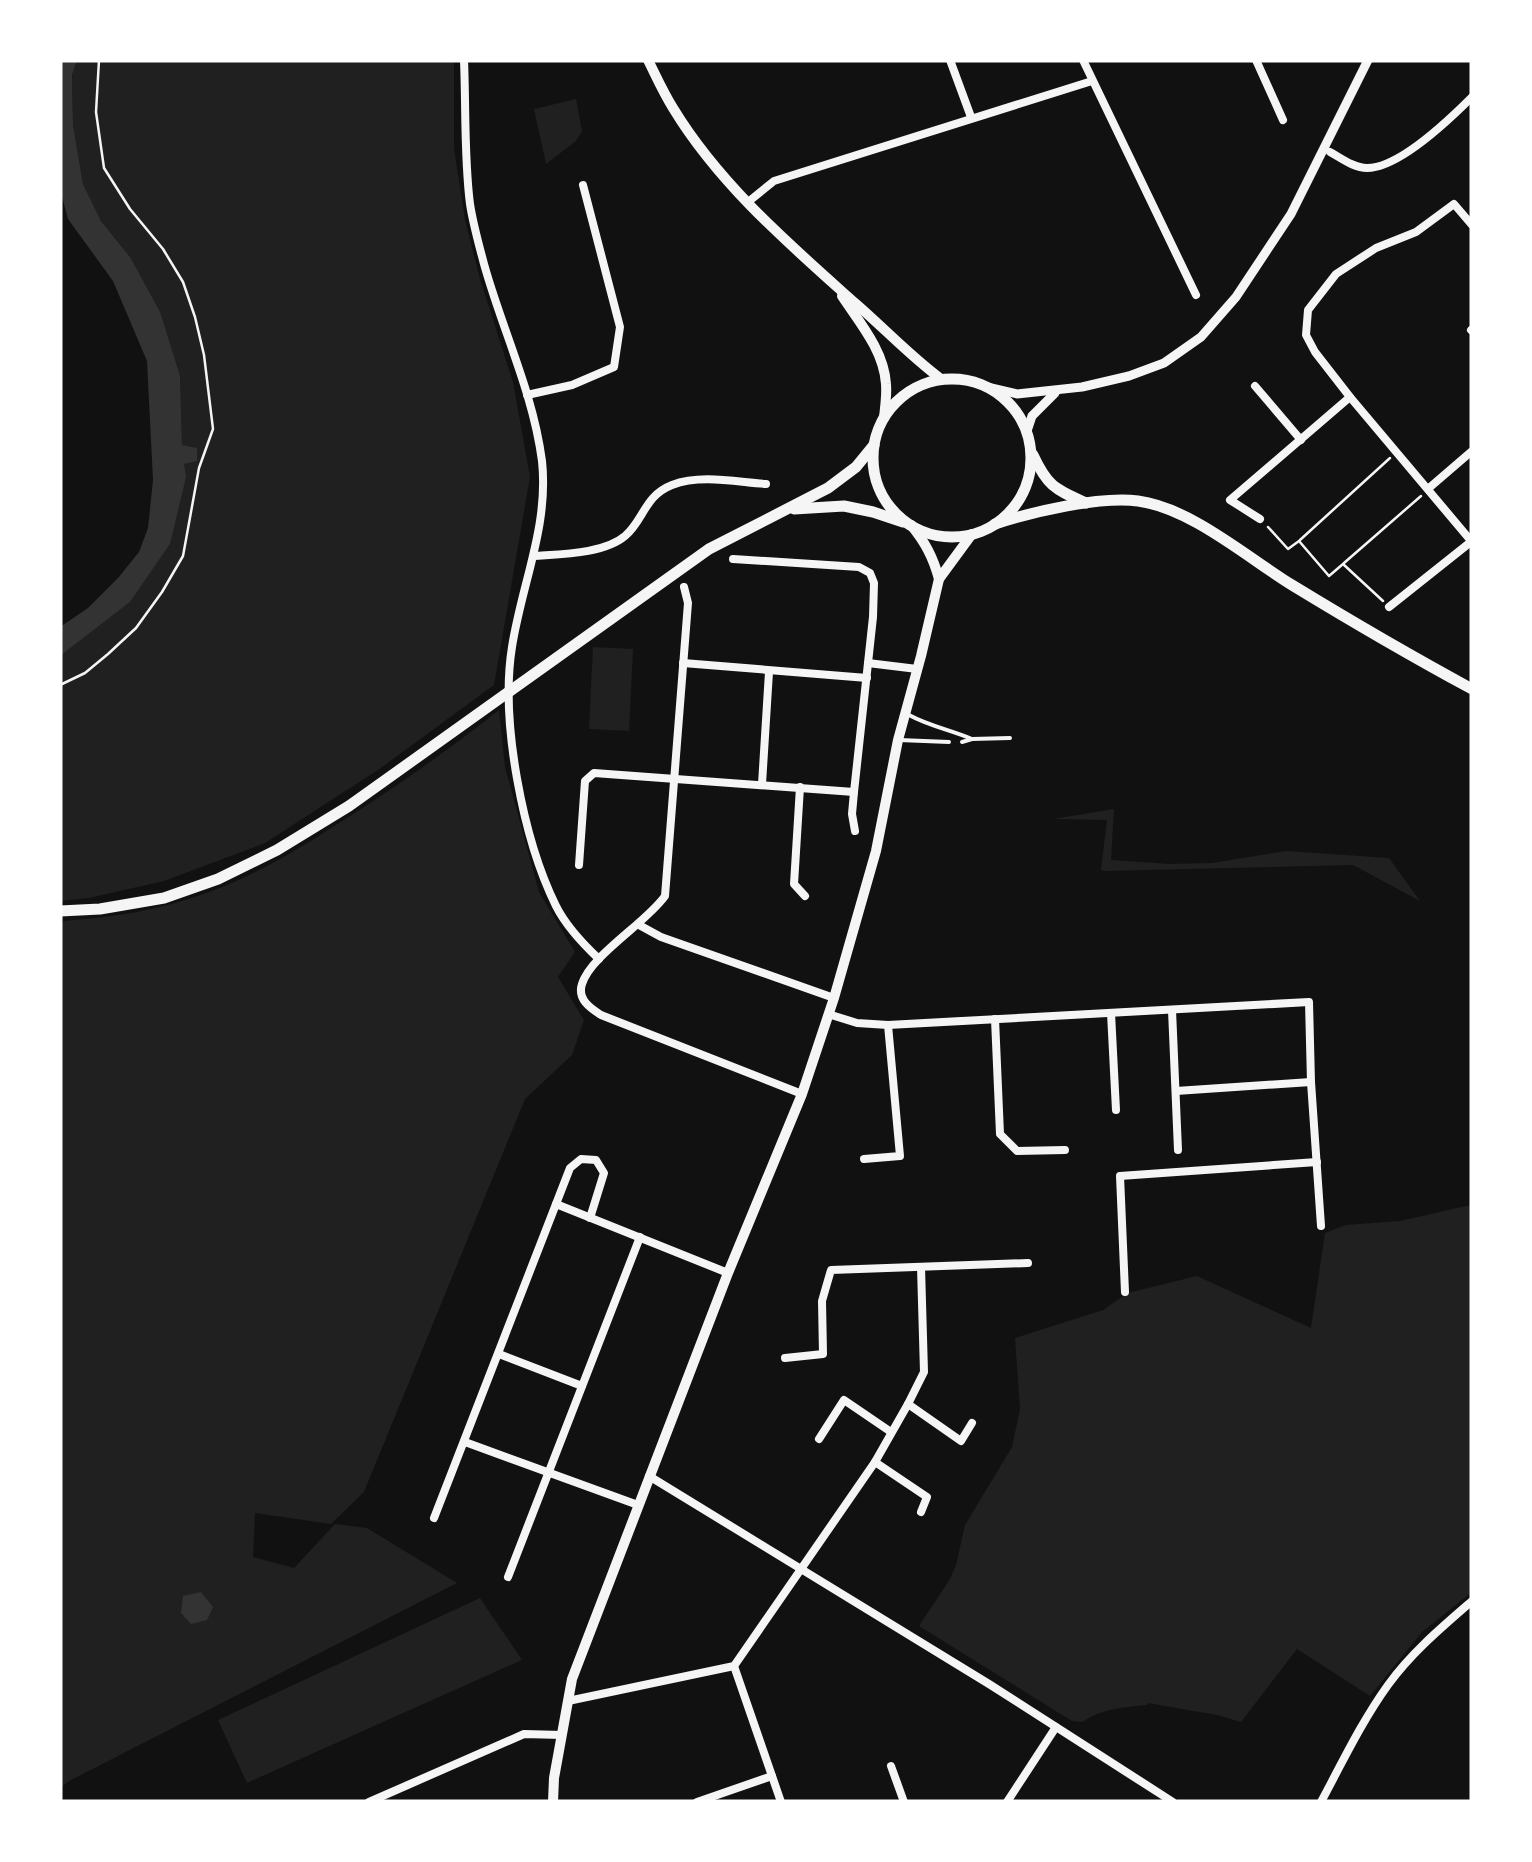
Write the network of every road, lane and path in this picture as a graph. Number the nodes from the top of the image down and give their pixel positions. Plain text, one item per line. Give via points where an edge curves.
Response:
1 (99, 60) edge
2 (464, 60) edge
3 (648, 60) edge
4 (950, 60) edge
5 (1083, 60) edge
6 (1368, 60) edge
7 (1259, 61) edge
8 (1092, 81) junction
9 (1472, 97) edge
10 (971, 117) junction
11 (1284, 120) dead end
12 (1330, 152) dead end
13 (582, 184) dead end
14 (1447, 196) dead end
15 (748, 202) junction
16 (1454, 204) junction
17 (1472, 225) edge
18 (833, 283) junction
19 (1196, 295) dead end
20 (941, 379) junction
21 (1254, 386) dead end
22 (988, 387) junction
23 (1057, 391) junction
24 (527, 395) junction
25 (1350, 397) junction
26 (884, 418) junction
27 (1027, 431) junction
28 (1300, 440) junction
29 (874, 445) junction
30 (1031, 449) junction
31 (1472, 451) edge
32 (1397, 452) junction
33 (766, 484) dead end
34 (1428, 488) junction
35 (1220, 494) dead end
36 (1230, 500) junction
37 (1086, 504) junction
38 (788, 509) junction
39 (1260, 519) joint
40 (909, 524) junction
41 (995, 524) junction
42 (972, 534) junction
43 (1298, 541) junction
44 (1472, 542) edge
45 (534, 556) junction
46 (733, 559) dead end
47 (1343, 564) junction
48 (938, 578) junction
49 (684, 587) dead end
50 (1390, 607) joint
51 (683, 663) junction
52 (868, 663) junction
53 (916, 670) junction
54 (769, 672) junction
55 (867, 678) junction
56 (60, 685) edge
57 (1472, 689) edge
58 (905, 712) junction
59 (1010, 738) dead end
60 (898, 740) junction
61 (972, 740) junction
62 (949, 742) dead end
63 (962, 742) dead end
64 (674, 778) junction
65 (762, 784) junction
66 (800, 787) junction
67 (854, 792) junction
68 (854, 831) dead end
69 (579, 865) dead end
70 (805, 896) dead end
71 (60, 911) edge
72 (639, 925) junction
73 (599, 959) junction
74 (834, 998) junction
75 (1172, 1010) junction
76 (1111, 1012) junction
77 (828, 1014) junction
78 (995, 1018) junction
79 (888, 1025) junction
80 (1312, 1082) junction
81 (1176, 1092) junction
82 (802, 1094) junction
83 (1116, 1110) dead end
84 (1065, 1150) dead end
85 (1178, 1150) dead end
86 (864, 1158) dead end
87 (1317, 1162) junction
88 (556, 1204) junction
89 (590, 1218) junction
90 (1321, 1226) dead end
91 (640, 1238) junction
92 (1028, 1263) dead end
93 (922, 1267) junction
94 (728, 1273) junction
95 (1125, 1292) dead end
96 (499, 1354) junction
97 (785, 1358) dead end
98 (582, 1386) junction
99 (908, 1404) junction
100 (972, 1423) dead end
101 (891, 1432) junction
102 (819, 1439) dead end
103 (465, 1442) junction
104 (874, 1462) junction
105 (549, 1472) junction
106 (650, 1476) junction
107 (638, 1505) junction
108 (921, 1512) dead end
109 (434, 1518) dead end
110 (800, 1568) junction
111 (508, 1577) dead end
112 (1472, 1602) edge
113 (734, 1666) junction
114 (568, 1702) junction
115 (1056, 1727) junction
116 (562, 1735) junction
117 (891, 1766) dead end
118 (772, 1776) junction
119 (369, 1802) edge
120 (552, 1802) edge
121 (697, 1802) edge
122 (781, 1802) edge
123 (904, 1802) edge
124 (1007, 1802) edge
125 (1173, 1802) edge
126 (1321, 1802) edge

1 - 56 path via 96,112 104,168 183,282 204,355 213,430 182,556 162,592 108,654
2 - 24 street via 470,205
3 - 15 main road via 672,108
4 - 10 street
5 - 8 street
6 - 23 street via 1291,214 1202,337 1164,363
7 - 11 street
8 - 10 street
8 - 19 street
9 - 12 street via 1420,143 1385,163 1356,166
10 - 15 street via 774,181
13 - 24 street via 620,327 614,367 572,386
14 - 16 street
15 - 18 main road
16 - 17 street
16 - 25 street via 1336,274 1308,310 1306,335 1314,352
18 - 20 main road
18 - 26 main road via 882,361
20 - 22 main road
20 - 26 main road via 898,399
21 - 28 street
22 - 23 street via 1017,394
22 - 27 main road via 1019,414
23 - 27 street
24 - 45 street via 545,493
25 - 28 street
25 - 32 street
26 - 29 main road
27 - 30 main road
28 - 36 street
29 - 38 main road via 828,488
29 - 40 main road via 880,489
30 - 37 main road via 1053,488
30 - 41 main road via 1024,492
31 - 34 street
32 - 34 street
32 - 43 path
33 - 45 street via 698,479 670,486 648,502 626,536 576,553
34 - 44 street
34 - 47 path
35 - 36 street
36 - 39 street
37 - 41 main road
37 - 57 main road via 1136,501 1188,517
38 - 40 main road via 844,506
38 - 71 main road via 709,549 278,850 164,898
39 - 43 path via 1288,549
40 - 42 main road via 950,536
40 - 48 main road via 926,543
41 - 42 main road
42 - 48 main road
43 - 47 path via 1329,576
44 - 50 street
45 - 73 street via 511,650 508,724 548,886 569,927
46 - 52 street via 870,573
47 - 50 path
48 - 53 main road
49 - 51 street
51 - 54 street
51 - 64 street
52 - 53 street
52 - 55 street
53 - 58 main road
54 - 55 street
54 - 65 street
55 - 67 street
58 - 60 main road
58 - 61 lane
59 - 61 lane
60 - 62 lane
60 - 74 main road via 876,851
61 - 63 lane
64 - 65 street
64 - 69 street via 594,773 585,780
64 - 72 street via 665,896
65 - 66 street
66 - 67 street
66 - 70 street via 794,884
67 - 68 street
72 - 73 street
72 - 74 street
73 - 82 street via 582,982 588,1007
74 - 77 main road
75 - 76 street
75 - 80 street via 1309,1002
75 - 81 street
76 - 78 street
76 - 83 street
77 - 79 street
77 - 82 main road
78 - 79 street
78 - 84 street via 1000,1134 1017,1151
79 - 86 street via 900,1156
80 - 81 street
80 - 87 street
81 - 85 street
82 - 94 main road
87 - 90 street
87 - 95 street via 1120,1176
88 - 89 street
88 - 89 street via 570,1168 582,1159 596,1160 604,1173
88 - 96 street
89 - 91 street
91 - 94 street
91 - 98 street
92 - 93 street
93 - 97 street via 831,1270 822,1301 823,1354
93 - 99 street via 924,1372
94 - 106 main road
96 - 98 street
96 - 103 street
98 - 105 street
99 - 100 street via 961,1441
99 - 101 street
101 - 102 street via 844,1400
101 - 104 street
103 - 105 street
103 - 109 street
104 - 108 street via 927,1498
104 - 110 street
105 - 107 street
105 - 111 street
106 - 107 main road
106 - 110 street
107 - 114 main road
110 - 113 street
110 - 115 street
112 - 126 street via 1389,1683
113 - 114 street
113 - 118 street
114 - 116 main road
115 - 124 street
115 - 125 street
116 - 119 street via 524,1734
116 - 120 main road
117 - 123 street
118 - 121 street
118 - 122 street

